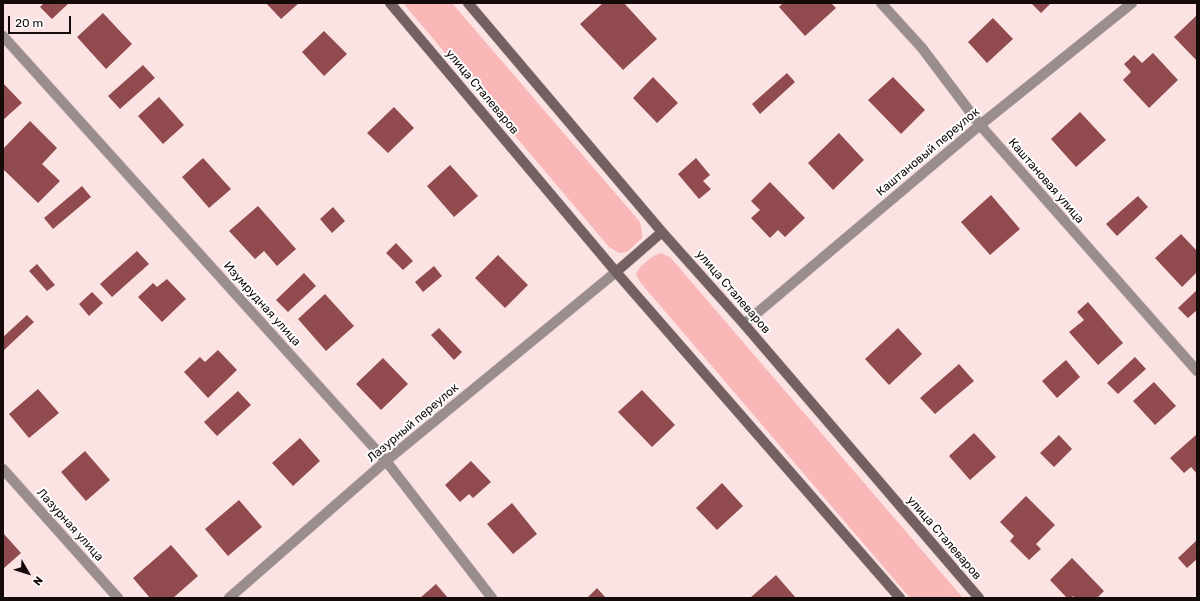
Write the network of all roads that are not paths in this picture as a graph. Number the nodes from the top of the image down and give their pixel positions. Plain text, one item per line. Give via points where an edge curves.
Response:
1 (390, 3) edge
2 (468, 3) edge
3 (881, 3) edge
4 (1132, 3) edge
5 (3, 36) edge
6 (980, 125) junction
7 (662, 232) junction
8 (616, 272) junction
9 (744, 324) junction
10 (1197, 372) edge
11 (386, 461) junction
12 (3, 469) edge
13 (118, 598) edge
14 (229, 598) edge
15 (492, 598) edge
16 (900, 598) edge
17 (979, 598) edge

1 - 8 main road, улица Сталеваров
2 - 7 main road, улица Сталеваров
3 - 6 street, Каштановая улица via 922,48
4 - 6 street, Каштановый переулок
5 - 11 street, Изумрудная улица
6 - 9 street, Каштановый переулок
6 - 10 street, Каштановая улица
7 - 8 main road
7 - 9 main road, улица Сталеваров
8 - 11 street, Лазурный переулок
8 - 16 main road, улица Сталеваров
9 - 17 main road, улица Сталеваров
11 - 14 street, Лазурный переулок
11 - 15 street, Изумрудная улица
12 - 13 street, Лазурная улица

